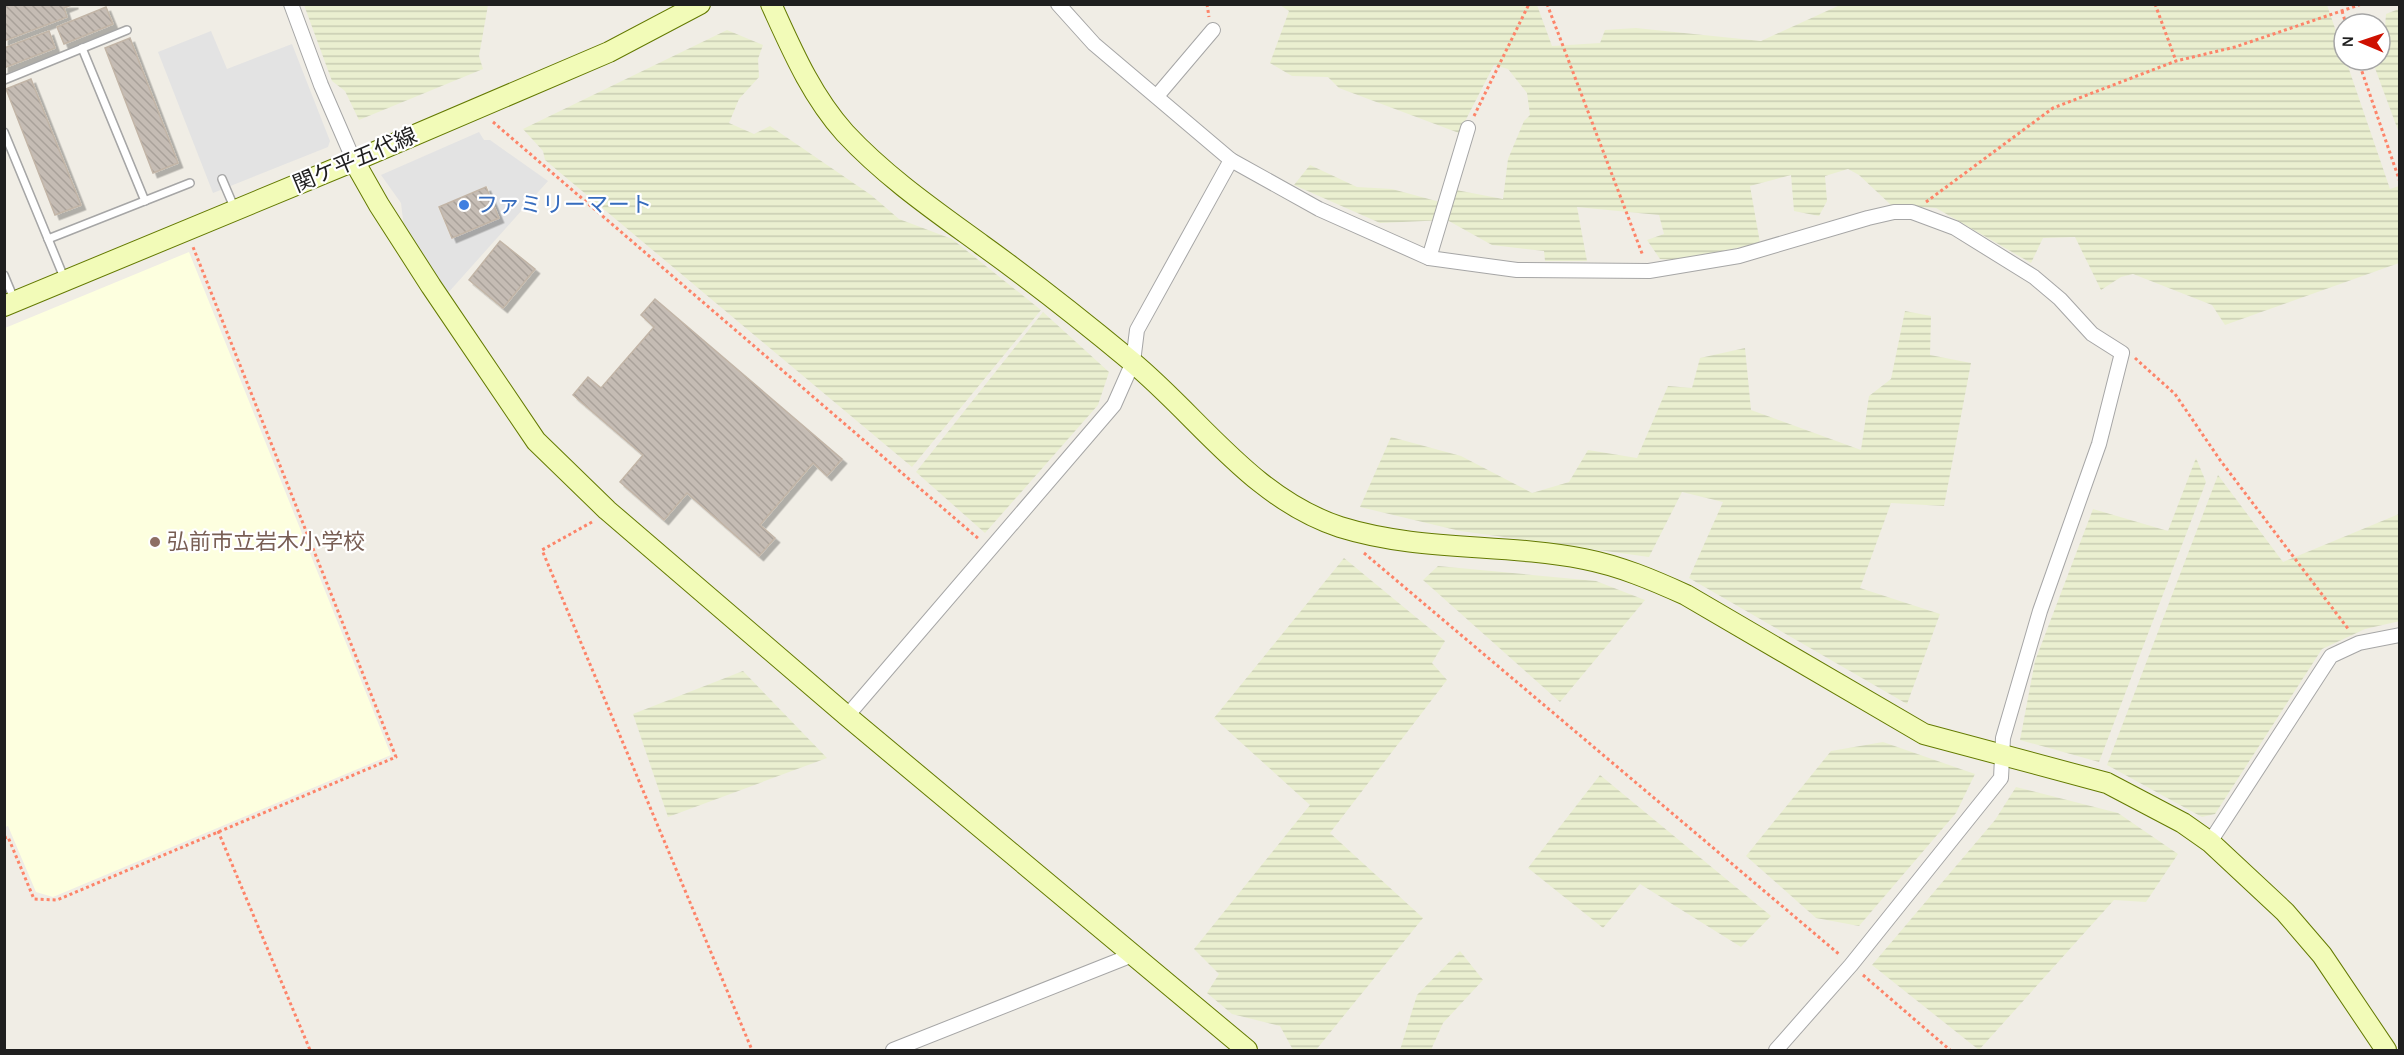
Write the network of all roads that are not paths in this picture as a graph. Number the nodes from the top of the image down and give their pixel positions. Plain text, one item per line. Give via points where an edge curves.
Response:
1 (291, 4) edge
2 (700, 4) edge
3 (771, 4) edge
4 (1058, 4) edge
5 (127, 30) dead end
6 (1213, 30) dead end
7 (82, 48) junction
8 (4, 80) edge
9 (1157, 96) junction
10 (1468, 128) road end
11 (4, 132) edge
12 (1231, 160) junction
13 (354, 161) junction
14 (222, 180) dead end
15 (190, 183) dead end
16 (145, 201) junction
17 (236, 210) junction
18 (48, 239) junction
19 (1429, 258) junction
20 (4, 275) edge
21 (65, 281) junction
22 (10, 304) edge
23 (1133, 362) junction
24 (2400, 635) edge
25 (847, 716) junction
26 (2002, 755) junction
27 (2210, 842) junction
28 (1135, 954) junction
29 (893, 1050) edge
30 (1247, 1050) edge
31 (1776, 1050) edge
32 (2386, 1050) edge

1 - 13 street
2 - 13 street, 関ケ平五代線 via 609,52
3 - 23 street via 822,104 881,171
4 - 9 street via 1094,44
5 - 7 lane
6 - 9 street
7 - 8 lane
7 - 16 lane
9 - 12 street
10 - 19 street
11 - 18 lane
12 - 19 street via 1319,209
12 - 23 street via 1137,330
13 - 17 street, 関ケ平五代線
13 - 25 street via 396,232 536,441 608,510
14 - 17 lane
15 - 16 lane
16 - 18 lane
17 - 21 street, 関ケ平五代線
18 - 21 lane
19 - 26 street via 1517,270 1649,271 1728,259 1868,218 1912,212 1955,228 2034,277 2060,298 2092,333 2122,353 2099,444 2040,611 2003,738
20 - 22 lane
21 - 22 street, 関ケ平五代線
23 - 25 street via 1114,405
23 - 26 street via 1259,483 1311,514 1380,537 1574,557 1647,577 1686,595 1924,734
24 - 27 street via 2359,643 2331,656
25 - 28 street
26 - 27 street via 2107,783 2183,823
26 - 31 street via 2001,778 1851,965
27 - 32 street via 2285,912 2322,955
28 - 29 street
28 - 30 street

